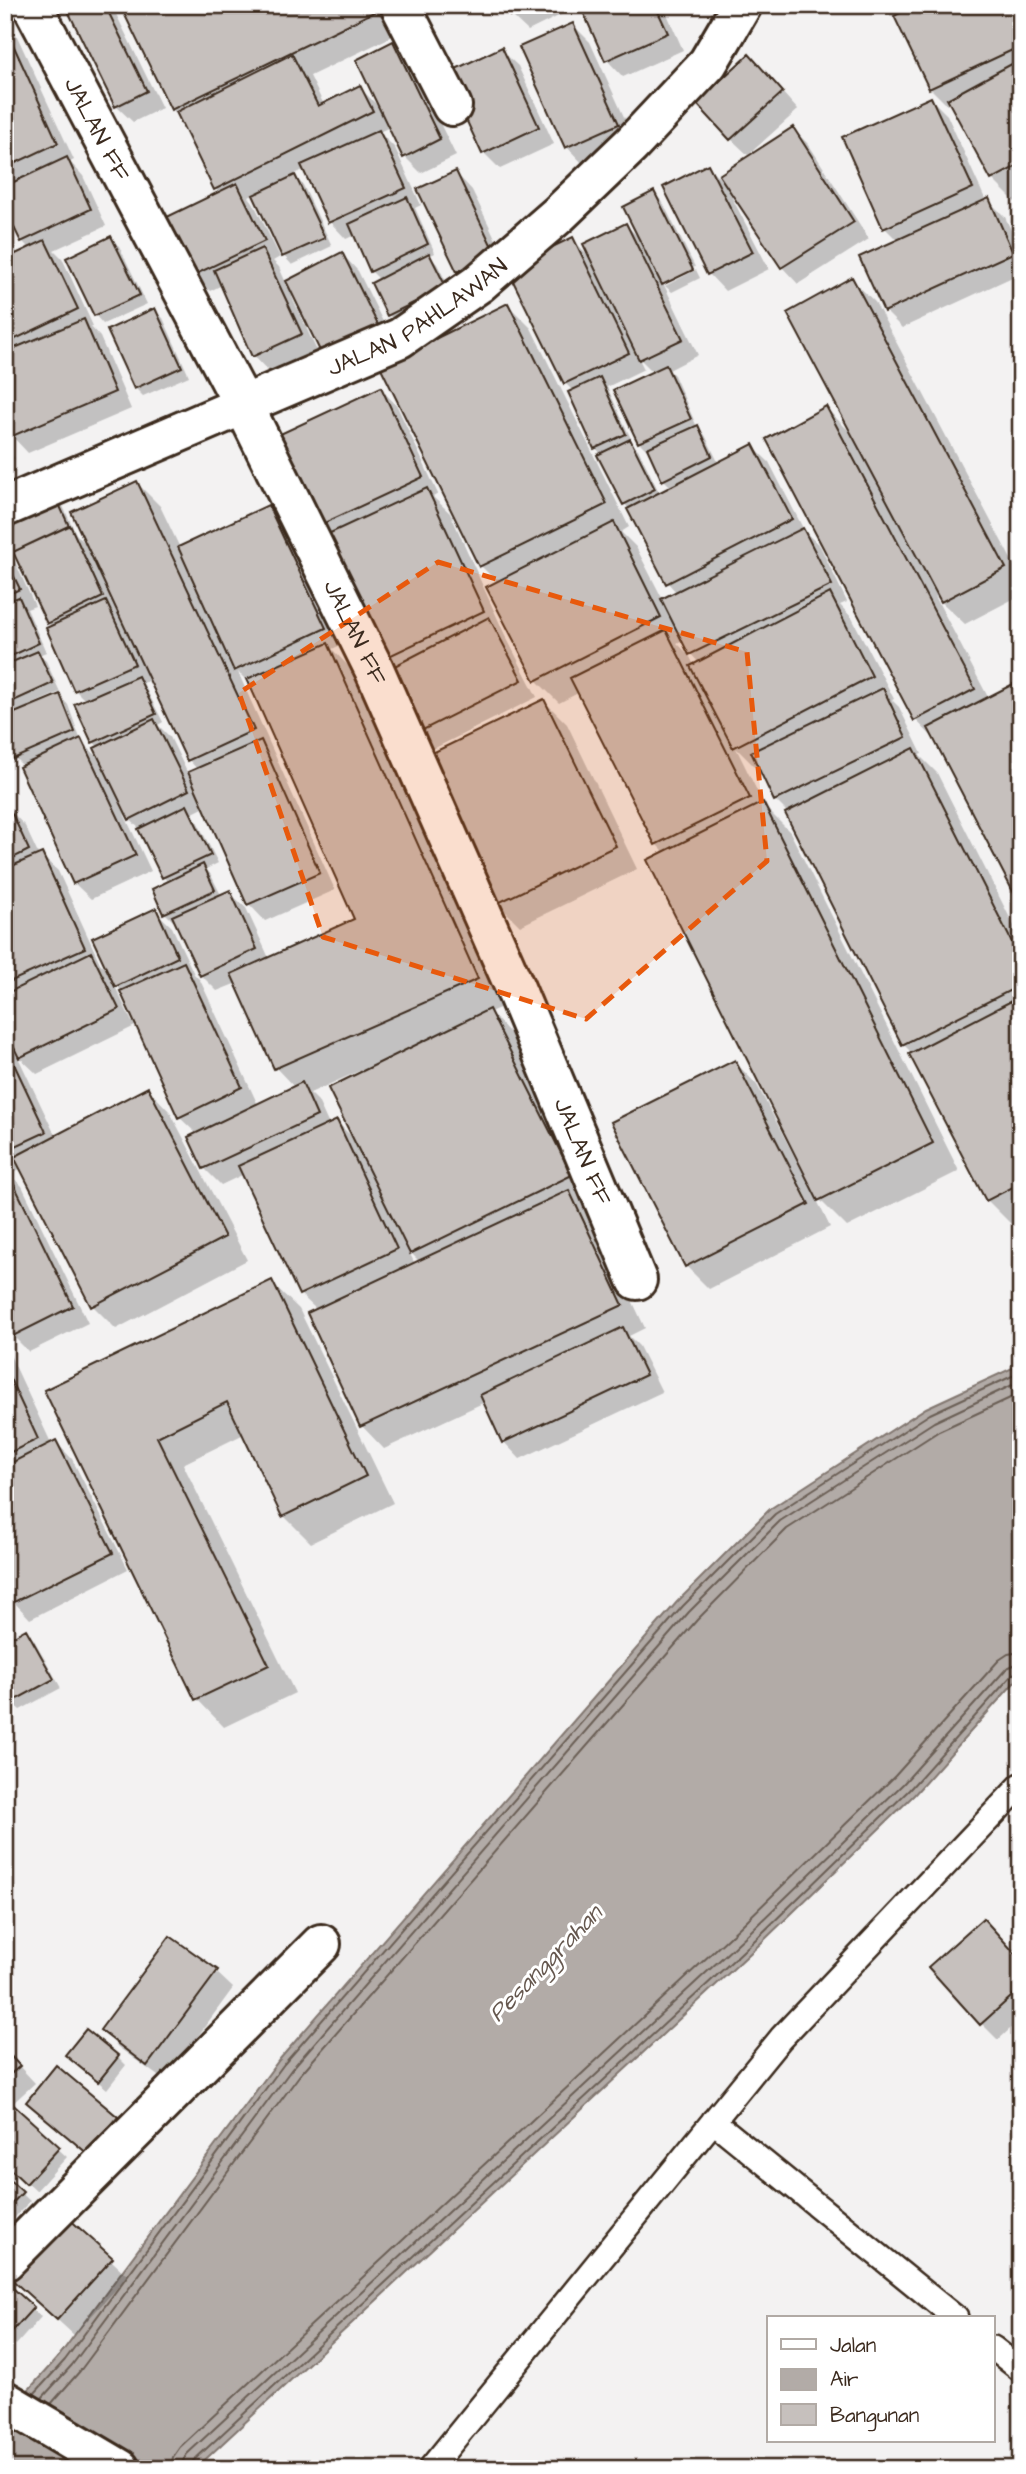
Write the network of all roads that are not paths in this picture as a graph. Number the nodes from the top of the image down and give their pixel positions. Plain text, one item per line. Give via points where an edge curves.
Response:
1 (32, 5) edge
2 (400, 5) edge
3 (742, 5) edge
4 (452, 106) dead end
5 (244, 406) junction
6 (5, 507) edge
7 (637, 1280) dead end
8 (1021, 1785) edge
9 (321, 1944) dead end
10 (713, 2121) junction
11 (5, 2261) edge
12 (954, 2316) edge
13 (995, 2350) edge
14 (1021, 2370) edge
15 (5, 2401) edge
16 (120, 2469) edge
17 (430, 2469) edge

1 - 5 street, JALAN FF
2 - 4 street
3 - 5 street, JALAN PAHLAWAN via 708,63 660,114 559,214 478,284 400,338
5 - 6 street, JALAN PAHLAWAN
5 - 7 street, JALAN FF via 374,669
8 - 10 lane via 781,2038
9 - 11 street
10 - 12 lane
10 - 17 lane
13 - 14 lane
15 - 16 street

